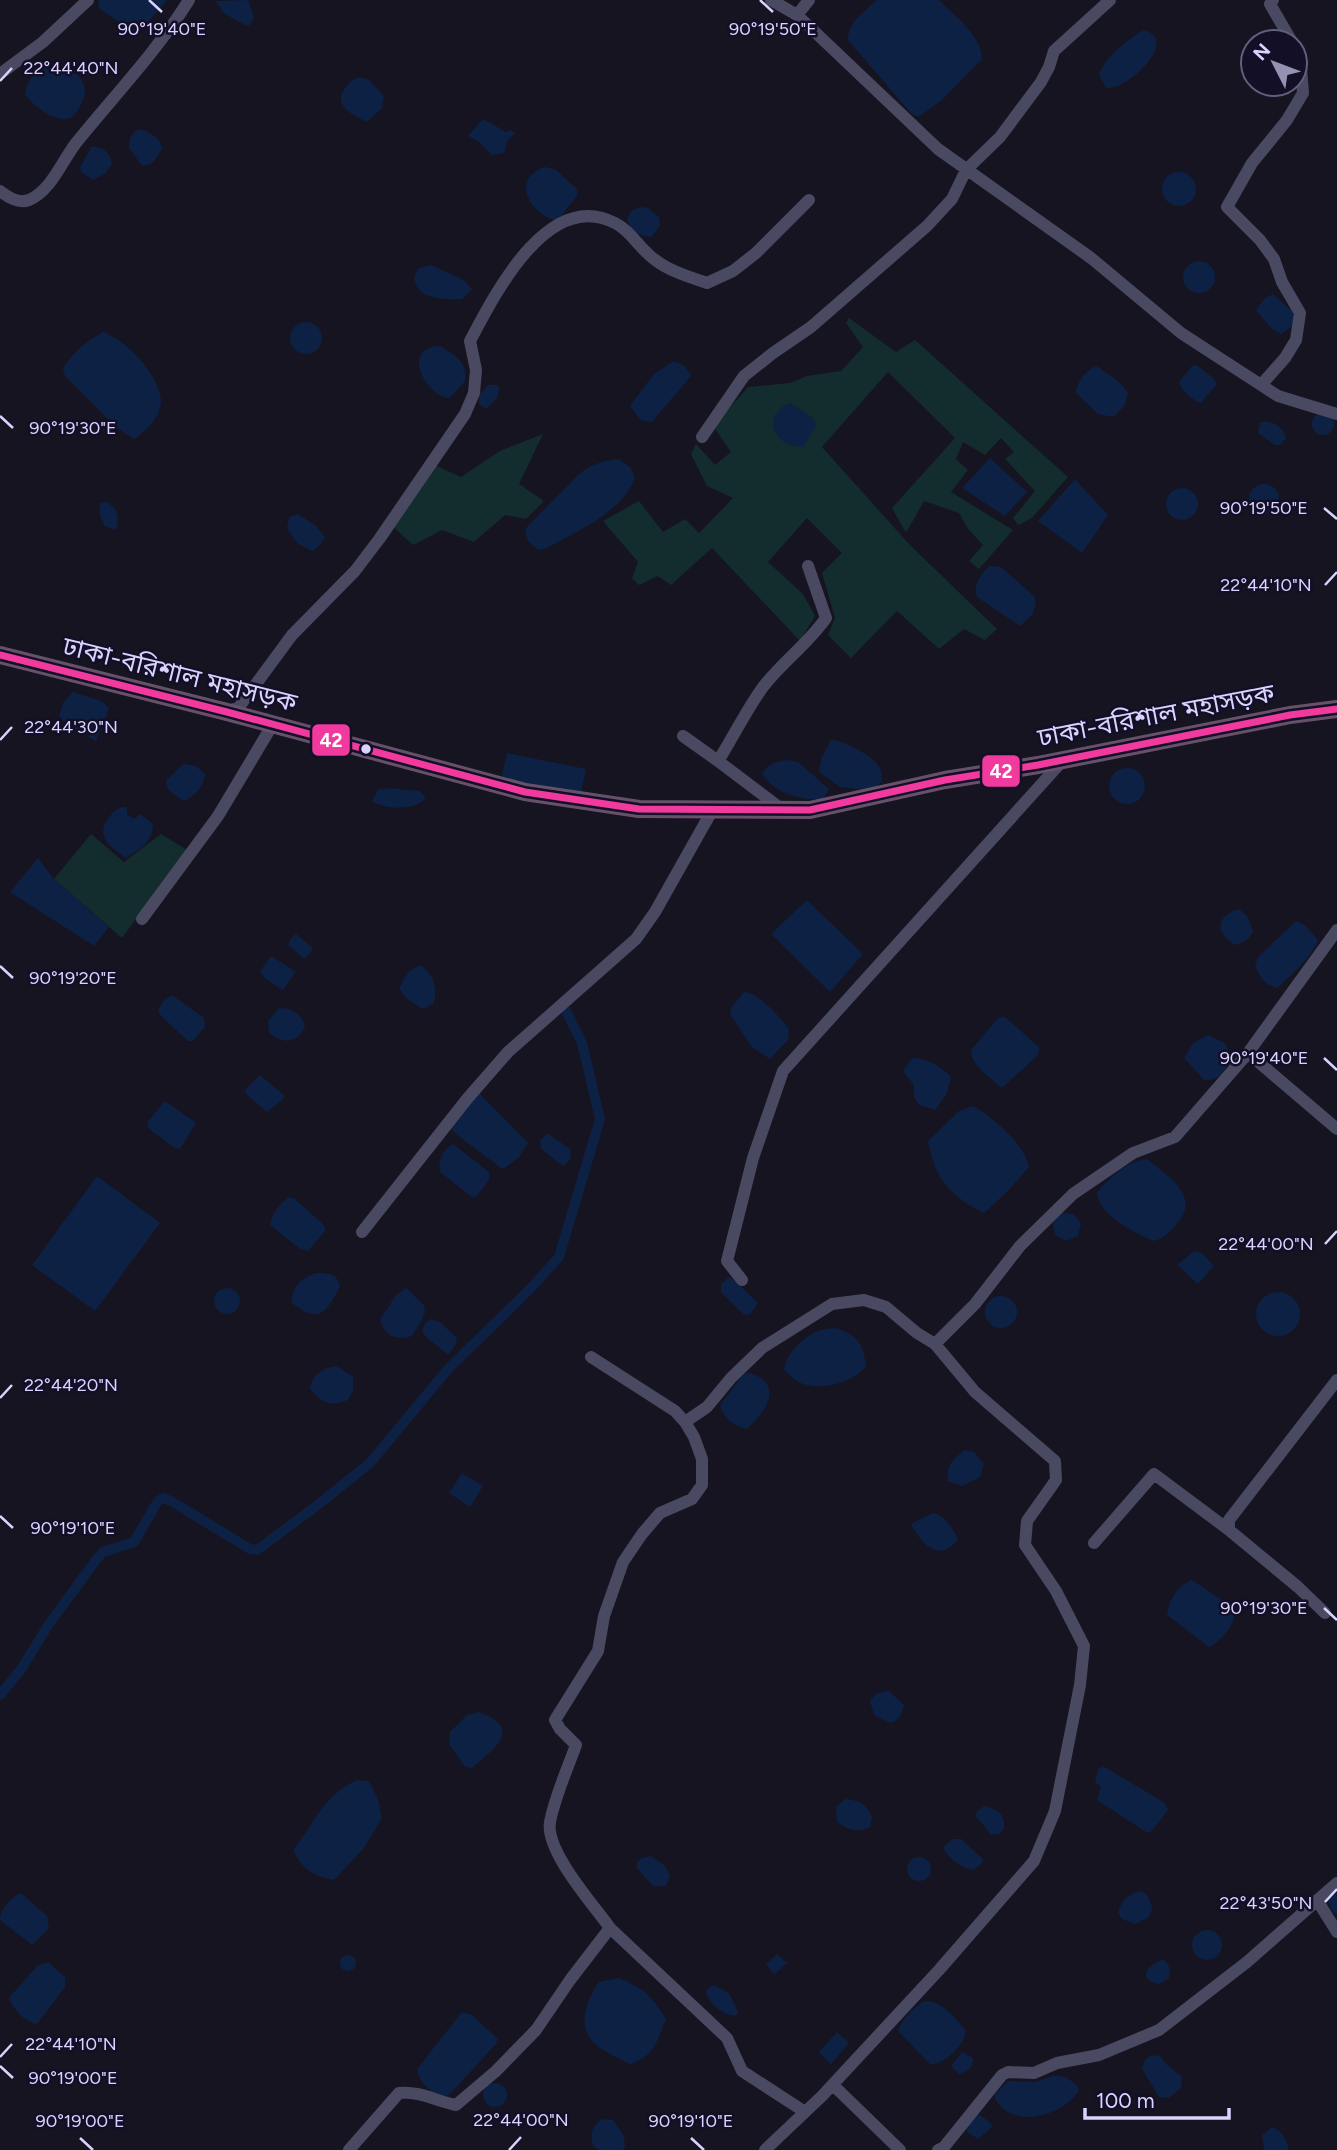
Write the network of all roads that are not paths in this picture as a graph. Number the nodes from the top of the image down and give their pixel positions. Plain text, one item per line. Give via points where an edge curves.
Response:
1 (88, 0) edge
2 (189, 0) edge
3 (771, 0) edge
4 (809, 0) edge
5 (1110, 0) edge
6 (1273, 0) edge
7 (797, 15) junction
8 (1284, 28) edge
9 (0, 74) edge
10 (1300, 98) edge
11 (966, 170) junction
12 (0, 191) edge
13 (808, 200) dead end
14 (1261, 385) junction
15 (1337, 414) edge
16 (702, 437) dead end
17 (808, 566) dead end
18 (0, 655) edge
19 (1337, 709) edge
20 (227, 712) junction
21 (273, 724) junction
22 (683, 736) dead end
23 (1065, 758) junction
24 (718, 761) junction
25 (712, 809) junction
26 (786, 810) junction
27 (142, 919) dead end
28 (1337, 930) edge
29 (1248, 1053) junction
30 (1337, 1129) edge
31 (362, 1232) dead end
32 (742, 1280) dead end
33 (935, 1344) junction
34 (591, 1357) dead end
35 (1337, 1380) edge
36 (685, 1422) junction
37 (1229, 1530) junction
38 (1094, 1543) dead end
39 (1325, 1613) dead end
40 (1337, 1883) edge
41 (1317, 1900) junction
42 (610, 1928) junction
43 (1337, 1932) edge
44 (833, 2085) junction
45 (805, 2112) junction
46 (349, 2150) edge
47 (765, 2150) edge
48 (900, 2150) edge
49 (938, 2150) edge

1 - 9 street
2 - 12 street via 43,191 18,202
3 - 7 street
4 - 7 street
5 - 11 street via 1054,51 1041,82 1000,137
6 - 8 street via 1270,4
7 - 11 street via 937,149
10 - 14 street via 1252,163 1227,207 1274,258 1300,313 1296,340
11 - 14 street via 1091,258 1181,333
11 - 16 street via 952,199 926,226 811,327 744,376
13 - 20 street via 756,253 707,283 654,259 625,228 594,214 547,229 501,286 470,341 474,393 434,461 355,571 292,635 239,707
14 - 15 street via 1278,396
17 - 24 street via 826,618 761,688
18 - 20 highway, ঢাকা-বরিশাল মহাসড়ক
19 - 23 highway, ঢাকা-বরিশাল মহাসড়ক
20 - 21 highway, ঢাকা-বরিশাল মহাসড়ক
21 - 25 highway, ঢাকা-বরিশাল মহাসড়ক via 525,792 639,809
21 - 27 street via 218,816
22 - 24 street
23 - 26 highway, ঢাকা-বরিশাল মহাসড়ক via 810,810
23 - 32 street via 783,1071 752,1158 727,1261
24 - 26 street
25 - 26 highway, ঢাকা-বরিশাল মহাসড়ক
25 - 31 street via 636,939 508,1052
28 - 29 street
29 - 30 street
29 - 33 street via 1175,1137 1133,1153 1073,1194 1020,1246 975,1304
33 - 36 street via 886,1307 864,1300 832,1304 762,1348 707,1407
33 - 44 street via 975,1392 1055,1461 1056,1480 1027,1521 1024,1545 1056,1591 1084,1646 1080,1685 1055,1811 1034,1860
34 - 36 street via 675,1410
35 - 37 street via 1234,1512
36 - 42 street via 702,1459 702,1485 692,1499 660,1513 623,1562 597,1651 555,1720 576,1745 549,1824 552,1842
37 - 38 street via 1154,1474
37 - 39 street
40 - 41 street
41 - 43 street
41 - 49 street via 1159,2030 1099,2055 1034,2073 1002,2075
42 - 45 street via 727,2038 742,2071
42 - 46 street via 536,2030 496,2071 456,2105 415,2091 399,2093
44 - 45 street
44 - 48 street
45 - 47 street

